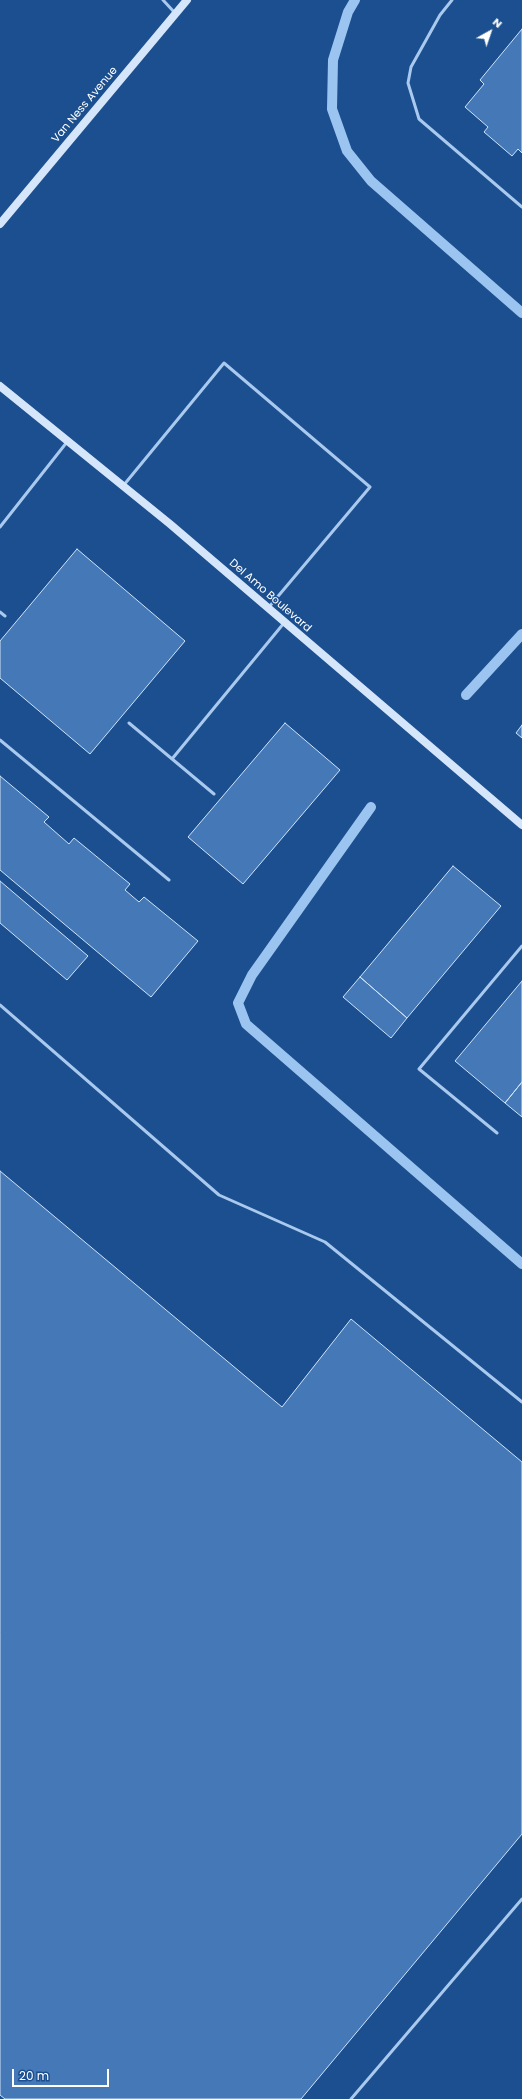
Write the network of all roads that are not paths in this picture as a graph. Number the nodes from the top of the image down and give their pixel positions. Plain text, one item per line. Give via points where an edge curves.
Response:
1 (163, 0) edge
2 (187, 0) edge
3 (452, 0) edge
4 (176, 14) junction
5 (522, 207) edge
6 (0, 224) edge
7 (0, 386) edge
8 (68, 440) junction
9 (123, 486) junction
10 (0, 527) edge
11 (268, 609) junction
12 (0, 612) edge
13 (5, 616) dead end
14 (284, 623) junction
15 (129, 723) dead end
16 (0, 740) edge
17 (172, 759) junction
18 (214, 794) dead end
19 (522, 825) edge
20 (169, 880) dead end
21 (522, 946) edge
22 (0, 1005) edge
23 (497, 1133) dead end
24 (522, 1402) edge
25 (522, 1899) edge
26 (351, 2099) edge

1 - 4 lane
2 - 4 main road, Van Ness Avenue
3 - 5 lane via 440,15 411,67 408,83 419,119
4 - 6 main road, Van Ness Avenue
7 - 8 main road, Del Amo Boulevard
8 - 9 main road, Del Amo Boulevard
8 - 10 lane
9 - 11 main road, Del Amo Boulevard
9 - 11 lane via 224,363 293,420 370,486
11 - 14 main road, Del Amo Boulevard
12 - 13 lane
14 - 17 lane
14 - 19 main road, Del Amo Boulevard
15 - 17 lane
16 - 20 lane
17 - 18 lane
21 - 23 lane via 419,1069
22 - 24 lane via 219,1195 325,1242
25 - 26 lane

